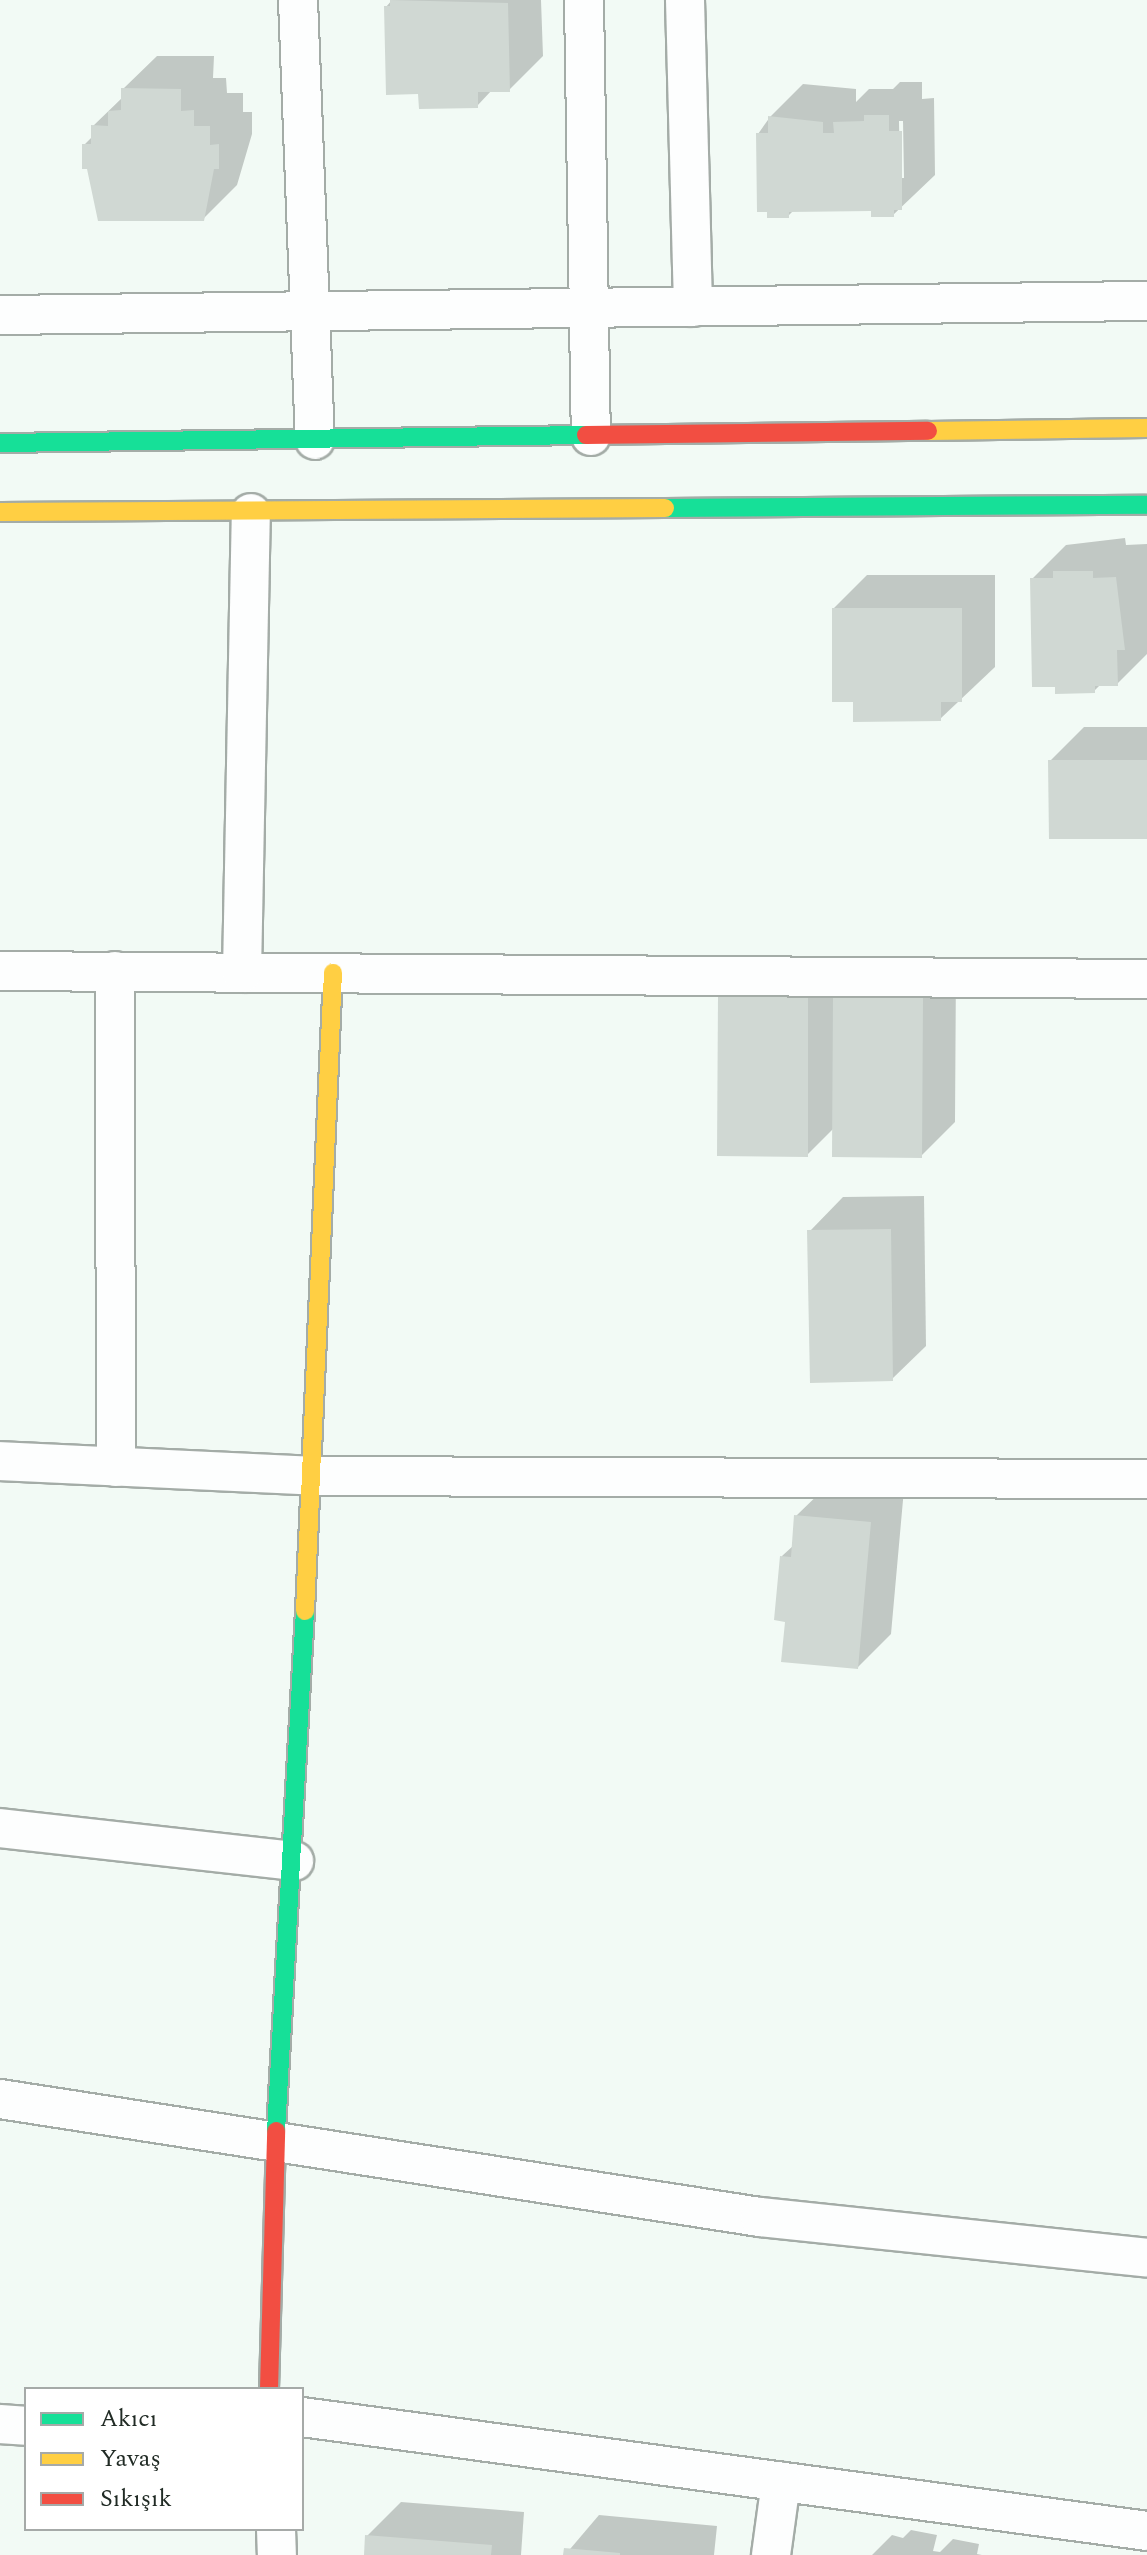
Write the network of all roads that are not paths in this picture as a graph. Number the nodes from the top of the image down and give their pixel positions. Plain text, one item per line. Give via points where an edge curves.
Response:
1 (298, 0) edge
2 (584, 0) edge
3 (685, 0) edge
4 (1147, 301) edge
5 (693, 307) junction
6 (591, 308) junction
7 (307, 312) junction
8 (0, 315) edge
9 (1147, 428) edge
10 (591, 436) junction
11 (315, 440) junction
12 (0, 443) edge
13 (1147, 505) edge
14 (0, 512) edge
15 (251, 513) junction
16 (0, 971) edge
17 (115, 971) junction
18 (242, 973) junction
19 (333, 973) junction
20 (1147, 979) edge
21 (0, 1461) edge
22 (116, 1467) junction
23 (313, 1476) junction
24 (1147, 1479) edge
25 (0, 1828) edge
26 (294, 1861) junction
27 (0, 2099) edge
28 (275, 2138) junction
29 (1147, 2258) edge
30 (269, 2387) edge
31 (304, 2417) edge
32 (0, 2424) edge
33 (24, 2426) edge
34 (781, 2482) junction
35 (276, 2531) edge
36 (1147, 2531) edge
37 (277, 2555) edge
38 (771, 2555) edge

1 - 7 street
2 - 6 street
3 - 5 street
4 - 5 street
5 - 6 street
6 - 7 street
6 - 10 street
7 - 8 street
7 - 11 street
9 - 10 street
10 - 11 street
11 - 12 street
13 - 15 street
14 - 15 street
15 - 18 street
16 - 17 street
17 - 18 street
17 - 22 street
18 - 19 street
19 - 20 street
19 - 23 street
21 - 22 street
22 - 23 street
23 - 24 street
23 - 26 street
25 - 26 street
26 - 28 street
27 - 28 street
28 - 29 street via 760,2217
28 - 30 street
31 - 34 street
32 - 33 street
34 - 36 street
34 - 38 street
35 - 37 street

